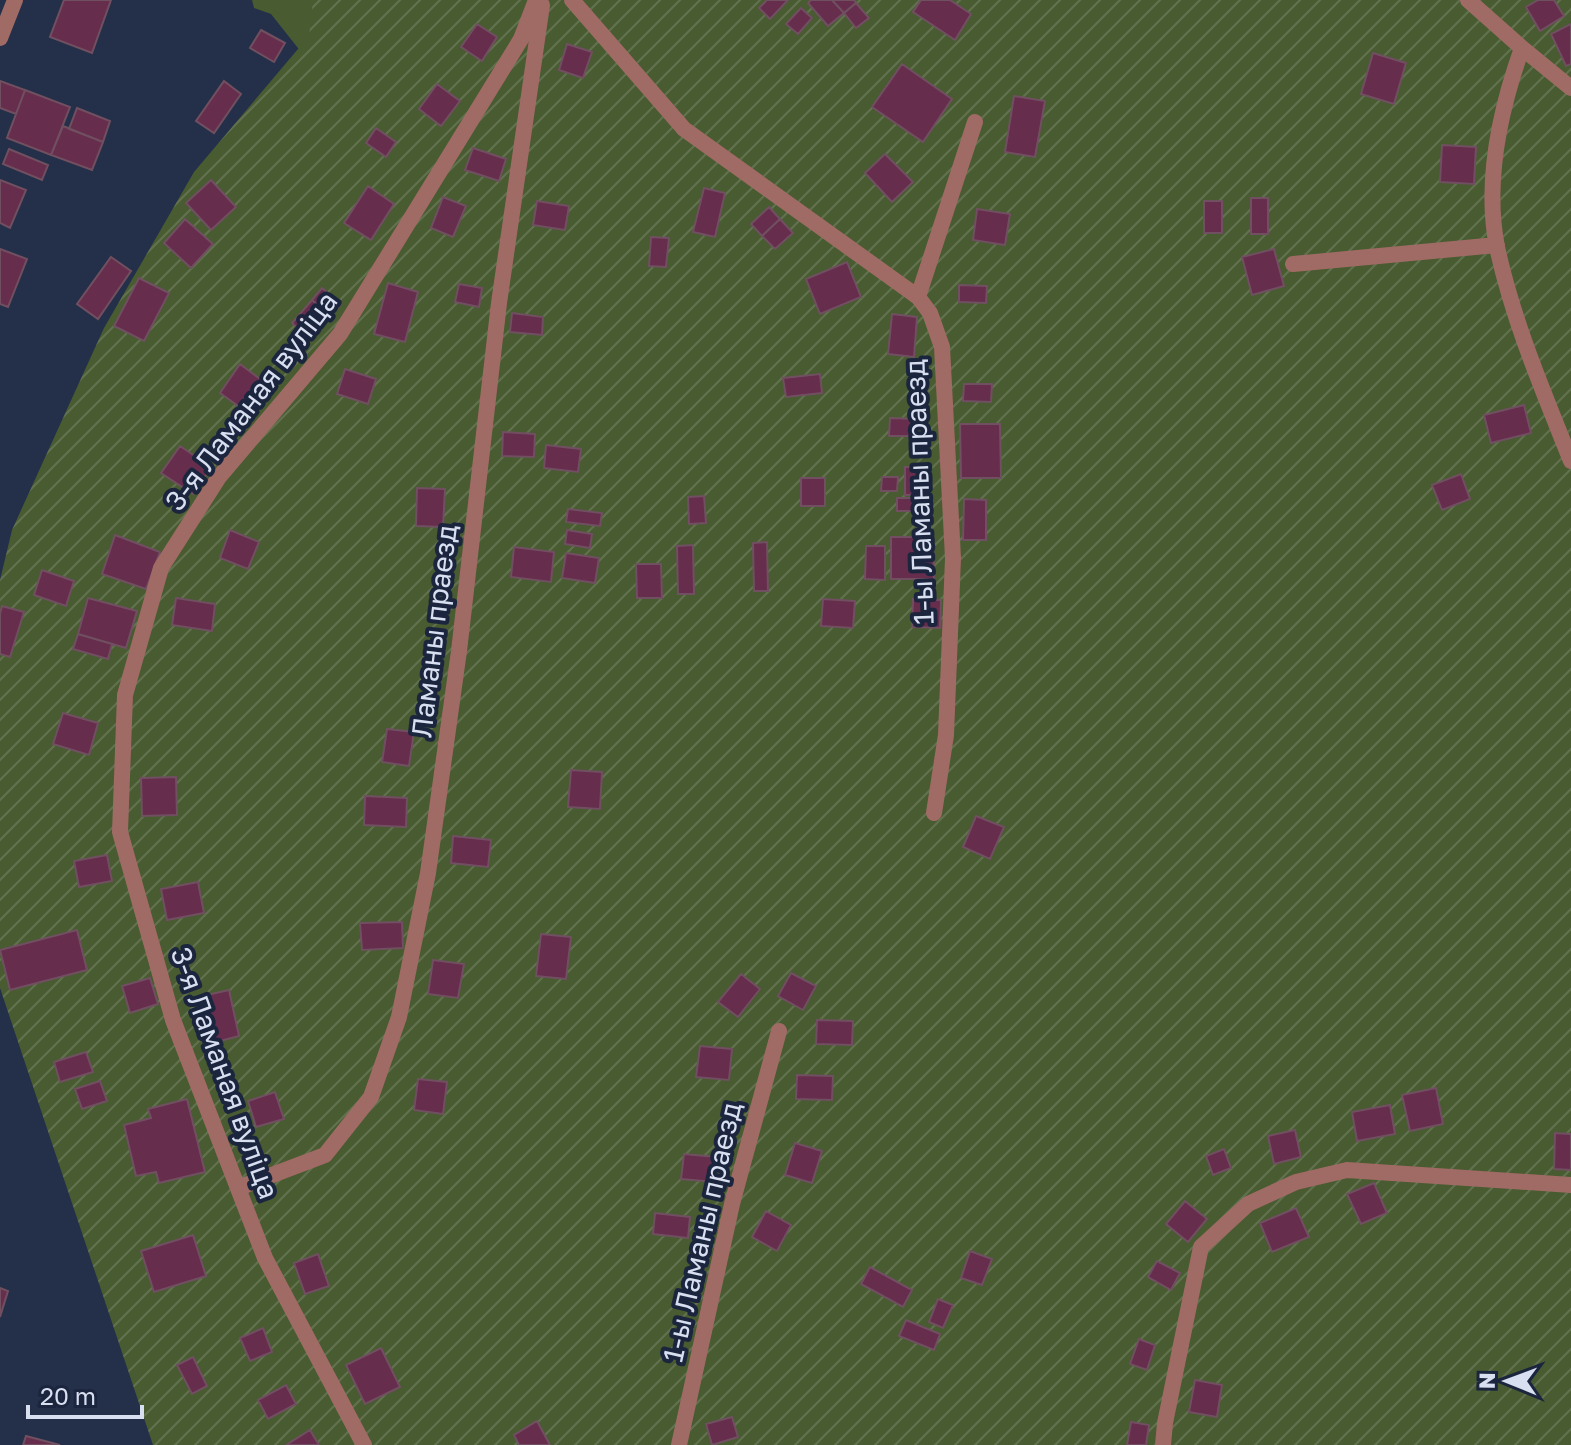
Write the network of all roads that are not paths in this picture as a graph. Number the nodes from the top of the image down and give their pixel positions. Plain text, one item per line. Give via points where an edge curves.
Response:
1 (15, 0) edge
2 (536, 0) edge
3 (543, 0) edge
4 (572, 0) edge
5 (1468, 0) edge
6 (0, 38) edge
7 (1522, 48) junction
8 (1571, 88) edge
9 (975, 122) dead end
10 (1497, 245) junction
11 (1293, 264) dead end
12 (918, 297) junction
13 (1571, 461) edge
14 (934, 813) dead end
15 (779, 1031) dead end
16 (1571, 1185) edge
17 (238, 1188) junction
18 (364, 1445) edge
19 (679, 1445) edge
20 (1163, 1445) edge

1 - 6 street
2 - 17 street, 3-я Ламаная вуліца via 521,39 340,334 219,477 161,568 125,695 120,832 173,1020
3 - 17 street, Ламаны праезд via 499,303 428,873 399,1017 371,1097 325,1155
4 - 12 street, 1-ы Ламаны праезд via 684,129
5 - 7 street
7 - 8 street
7 - 10 street via 1505,96 1496,153
9 - 12 street
10 - 11 street
10 - 13 street via 1527,354
12 - 14 street, 1-ы Ламаны праезд via 942,347 953,558 946,735
15 - 19 street, 1-ы Ламаны праезд via 732,1204
16 - 20 street via 1347,1170 1296,1182 1248,1204 1201,1247
17 - 18 street, 3-я Ламаная вуліца via 265,1258

